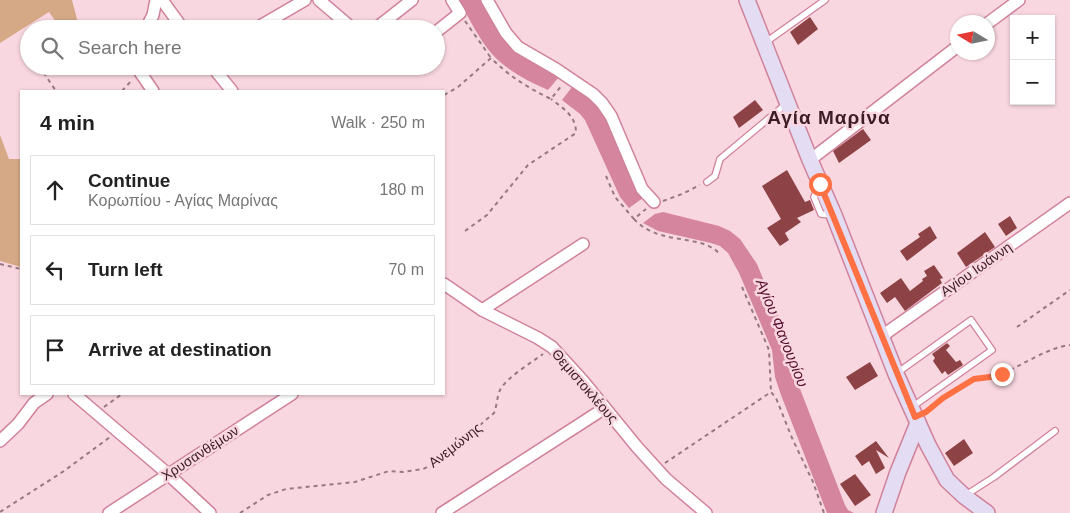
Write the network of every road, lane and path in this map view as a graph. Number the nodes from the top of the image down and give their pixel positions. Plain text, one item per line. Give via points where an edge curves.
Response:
1 (156, 0) edge
2 (162, 0) edge
3 (305, 0) edge
4 (319, 0) edge
5 (412, 0) edge
6 (452, 0) edge
7 (487, 0) edge
8 (825, 0) edge
9 (1019, 0) edge
10 (748, 1) edge
11 (460, 13) junction
12 (995, 19) edge
13 (150, 20) edge
14 (176, 20) edge
15 (271, 20) edge
16 (342, 20) edge
17 (386, 20) edge
18 (445, 25) edge
19 (764, 43) junction
20 (950, 52) edge
21 (491, 58) junction
22 (45, 75) edge
23 (134, 75) edge
24 (143, 75) edge
25 (219, 75) edge
26 (568, 77) junction
27 (55, 90) edge
28 (123, 90) edge
29 (152, 90) edge
30 (231, 90) edge
31 (445, 94) edge
32 (551, 99) junction
33 (787, 102) junction
34 (810, 160) junction
35 (606, 176) dead end
36 (707, 182) joint
37 (654, 202) junction
38 (1070, 203) edge
39 (634, 219) junction
40 (465, 231) dead end
41 (583, 244) dead end
42 (719, 252) dead end
43 (0, 264) edge
44 (20, 269) edge
45 (742, 287) dead end
46 (446, 289) edge
47 (1070, 290) edge
48 (482, 310) junction
49 (1017, 326) dead end
50 (882, 336) junction
51 (1070, 345) edge
52 (552, 347) junction
53 (896, 374) junction
54 (771, 392) junction
55 (46, 395) edge
56 (75, 395) edge
57 (121, 395) edge
58 (290, 395) edge
59 (605, 408) junction
60 (96, 412) junction
61 (914, 416) junction
62 (118, 431) junction
63 (1055, 431) dead end
64 (0, 441) edge
65 (657, 469) junction
66 (168, 474) junction
67 (964, 496) junction
68 (0, 512) edge
69 (109, 513) edge
70 (210, 513) edge
71 (240, 513) edge
72 (442, 513) edge
73 (706, 513) edge
74 (824, 513) edge
75 (884, 513) edge
76 (987, 513) edge

1 - 13 street
2 - 14 street
3 - 15 street
4 - 16 street
5 - 17 street
6 - 11 street
7 - 26 street via 512,41
8 - 19 lane
9 - 12 street
10 - 19 main road
11 - 18 street
11 - 21 path
19 - 33 main road
20 - 34 street
21 - 31 path
21 - 32 path via 506,73
22 - 27 path
23 - 28 path
24 - 29 street
25 - 30 street
26 - 32 path
26 - 37 street via 593,94 611,116 642,189
32 - 40 path via 570,114 576,133 528,165 487,215
33 - 34 main road
33 - 36 lane via 720,159 715,176
34 - 50 main road
35 - 39 path via 614,197
36 - 37 path
37 - 39 path
38 - 50 street, Αγίου Ιωάννη
39 - 42 path via 654,234 706,245
41 - 48 street
43 - 44 path
45 - 54 path via 769,350
46 - 48 street, Θεμιστοκλέους
47 - 49 path
48 - 52 street, Θεμιστοκλέους
50 - 53 main road
51 - 61 path via 1002,374 974,379 926,412
52 - 59 street, Θεμιστοκλέους
52 - 71 path, Ανεμώνης via 506,382 494,413 436,463 424,469 389,472 355,482 286,490 268,495
53 - 61 main road
53 - 61 lane via 970,320 992,350
54 - 65 path
54 - 74 path
55 - 64 street via 34,403
56 - 60 street
57 - 60 path
58 - 66 street, Χρυσανθέμων
59 - 65 street, Θεμιστοκλέους
59 - 72 street
60 - 62 street
61 - 67 main road via 942,472
61 - 75 main road
62 - 66 street
62 - 68 path
63 - 67 lane
65 - 73 street, Θεμιστοκλέους
66 - 69 street, Χρυσανθέμων
66 - 70 street
67 - 76 main road

